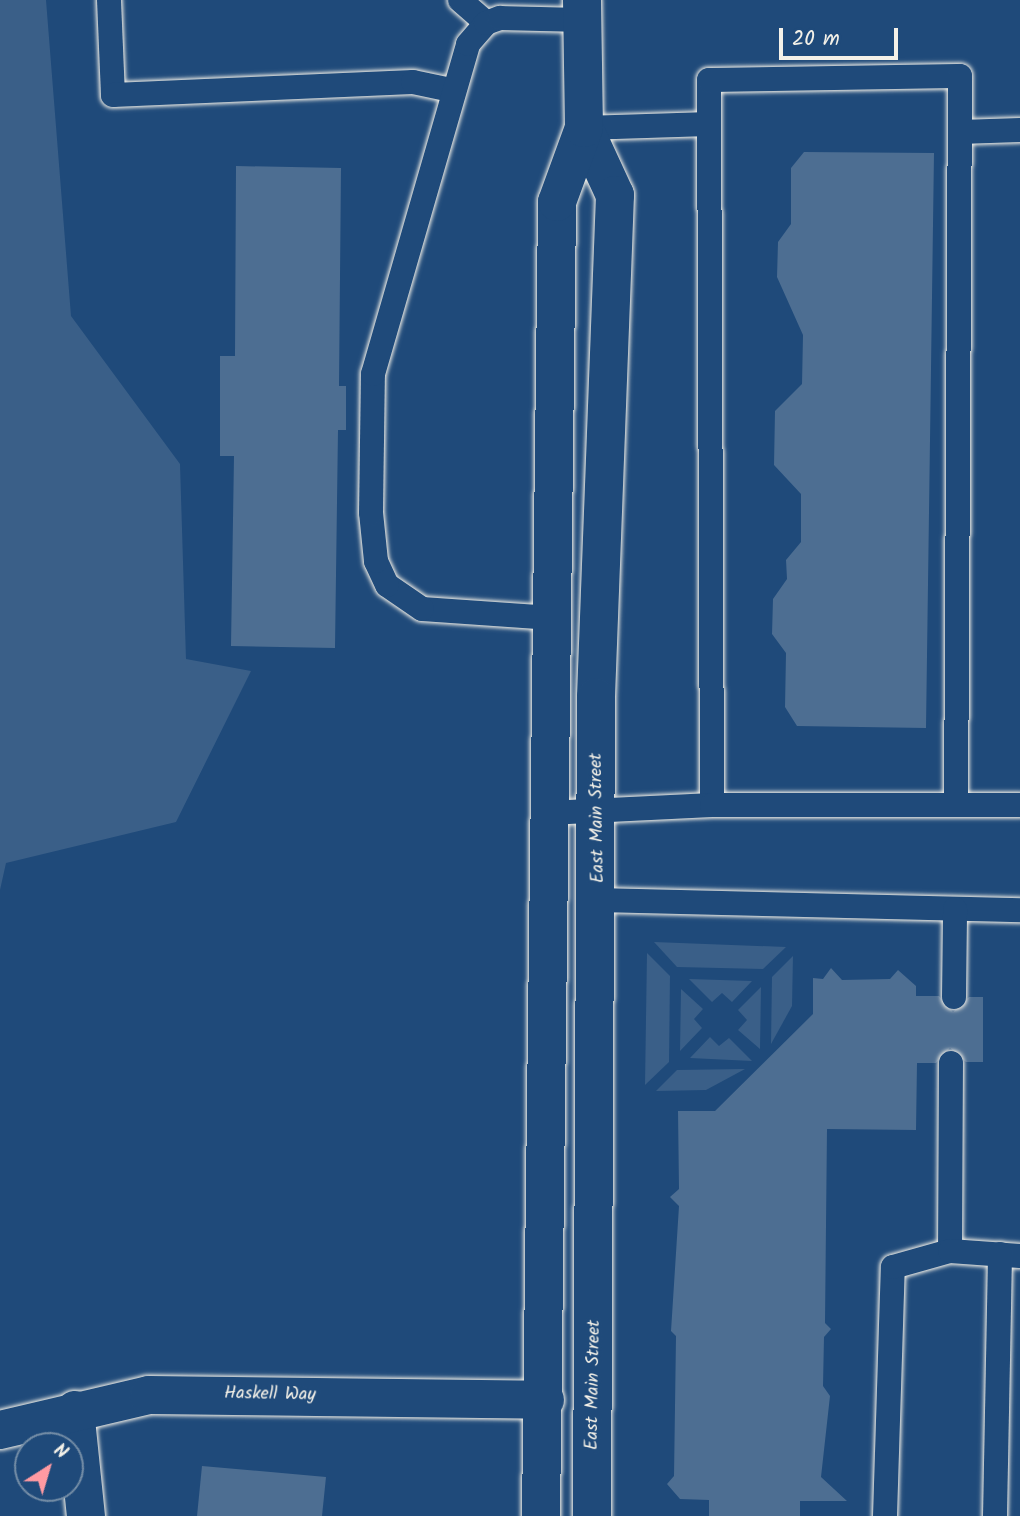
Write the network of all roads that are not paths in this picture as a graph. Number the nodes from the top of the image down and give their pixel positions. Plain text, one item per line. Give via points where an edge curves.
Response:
1 (109, 0) edge
2 (460, 0) edge
3 (582, 10) edge
4 (486, 23) junction
5 (452, 90) junction
6 (709, 124) junction
7 (584, 128) junction
8 (1020, 130) edge
9 (960, 132) junction
10 (552, 618) junction
11 (712, 805) junction
12 (956, 805) junction
13 (1020, 806) edge
14 (599, 810) junction
15 (548, 813) junction
16 (599, 900) junction
17 (955, 909) junction
18 (1020, 909) edge
19 (954, 997) dead end
20 (951, 1063) dead end
21 (950, 1251) junction
22 (1010, 1255) edge
23 (545, 1400) junction
24 (75, 1410) junction
25 (0, 1430) edge
26 (86, 1516) edge
27 (541, 1516) edge
28 (592, 1516) edge
29 (885, 1516) edge
30 (995, 1516) edge

1 - 5 lane via 113,95 413,82
2 - 4 lane
3 - 4 lane
3 - 7 main road, East Main Street
4 - 5 lane via 468,44
5 - 10 lane via 373,374 376,561 395,592 422,609
6 - 7 lane
6 - 9 lane via 709,80 960,76
6 - 11 lane
7 - 10 main road, East Main Street via 557,202
7 - 14 main road, East Main Street via 615,195 596,697
8 - 9 lane
9 - 12 lane
10 - 15 main road, East Main Street
11 - 12 lane
11 - 14 lane
12 - 13 lane
14 - 15 lane
14 - 16 main road, East Main Street
15 - 23 main road, East Main Street
16 - 17 lane
16 - 28 main road, East Main Street
17 - 18 lane
17 - 19 lane
20 - 21 lane
21 - 22 lane
21 - 29 lane via 900,1262 889,1276
22 - 30 lane
23 - 24 main road, Haskell Way via 149,1395
23 - 27 main road, East Main Street
24 - 25 main road, Haskell Way
24 - 26 main road

